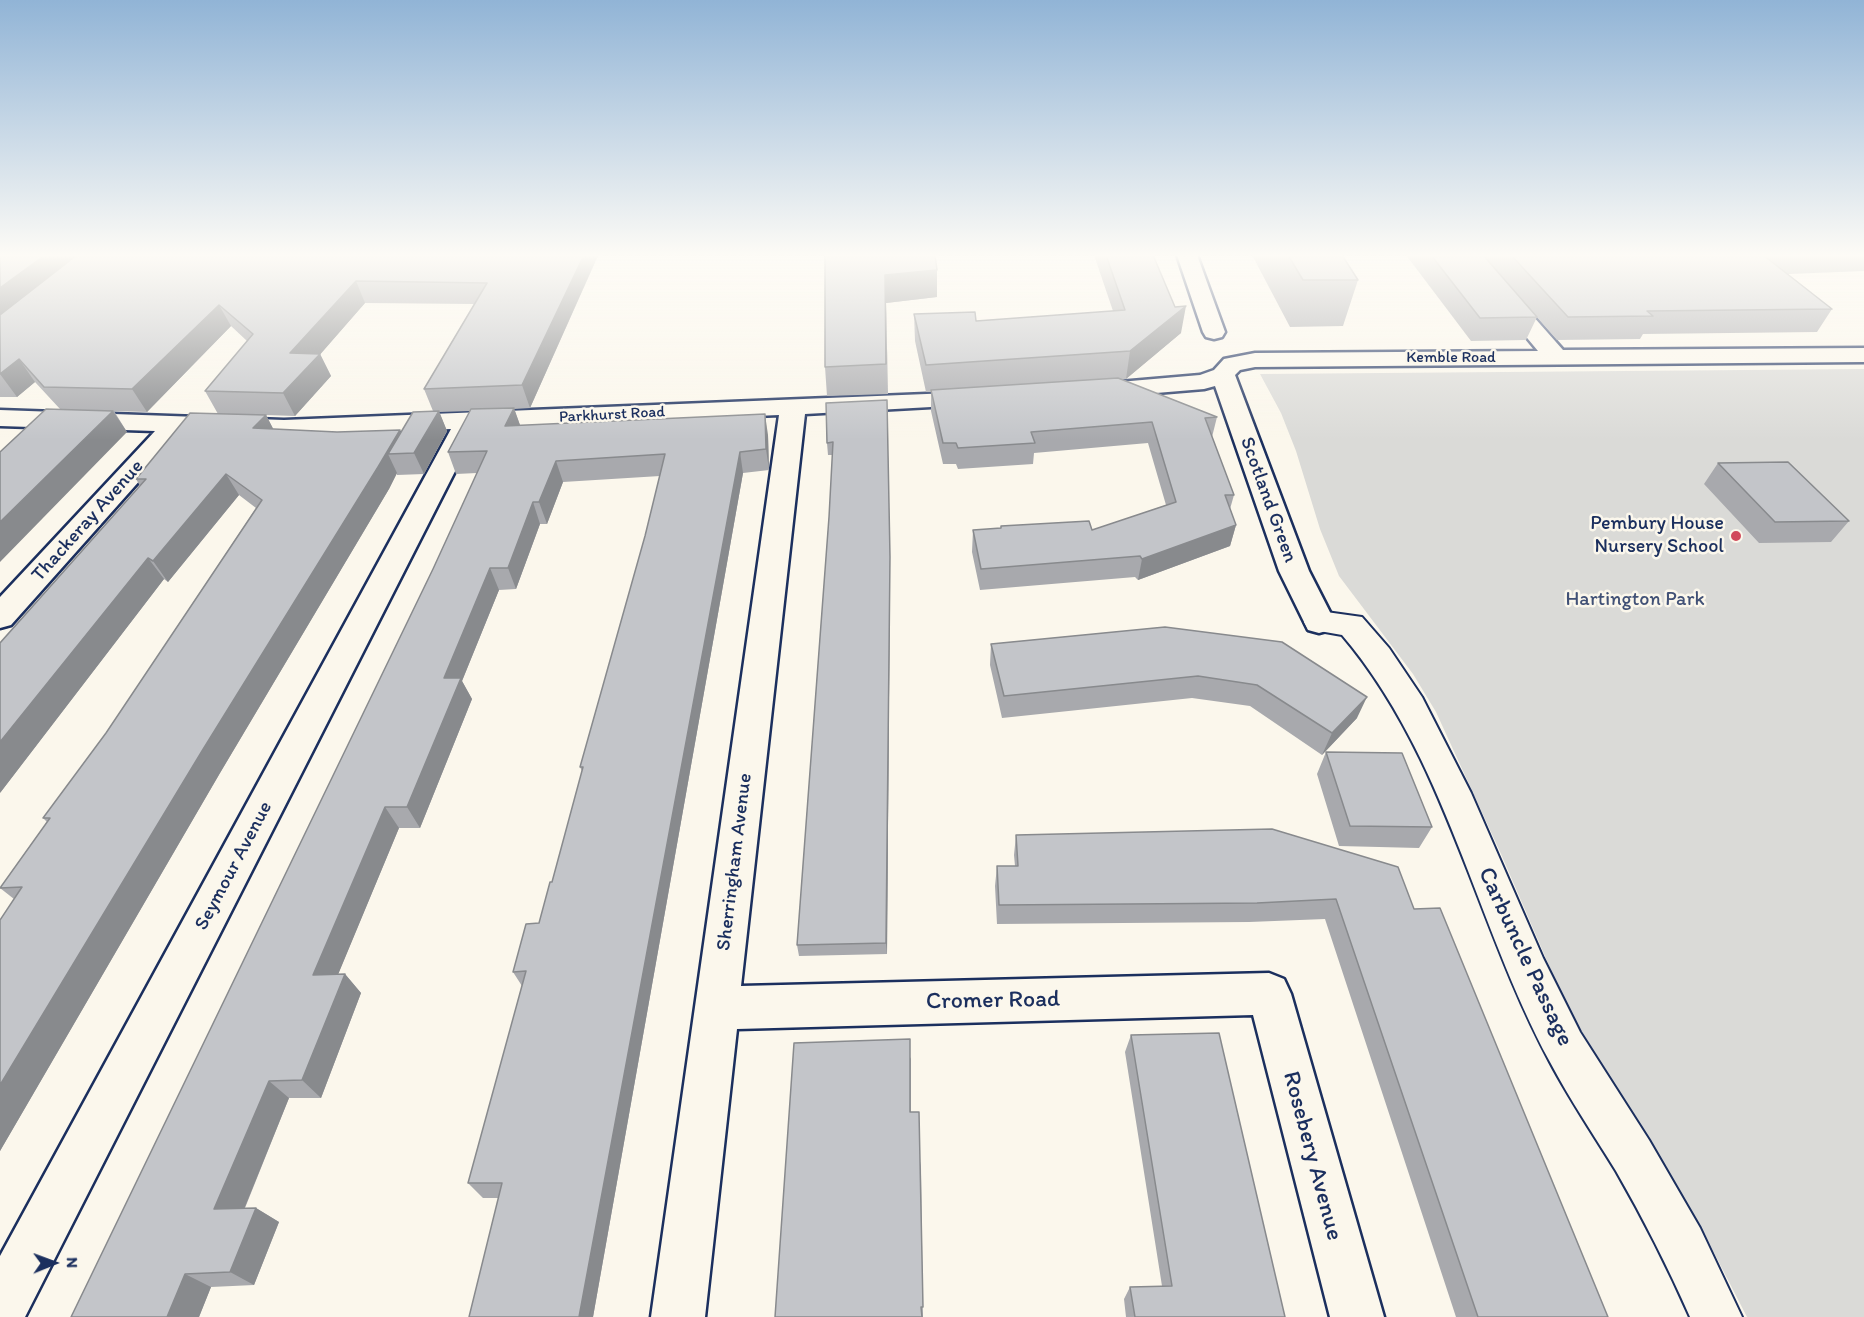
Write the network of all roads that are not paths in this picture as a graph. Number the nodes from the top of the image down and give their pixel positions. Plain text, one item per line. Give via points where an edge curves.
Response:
1 (1209, 316) edge
2 (1521, 316) edge
3 (1214, 332) dead end
4 (1864, 355) edge
5 (1556, 357) junction
6 (1223, 375) junction
7 (1071, 393) edge
8 (996, 398) edge
9 (793, 407) junction
10 (0, 418) edge
11 (468, 421) junction
12 (175, 425) junction
13 (0, 617) edge
14 (1319, 622) joint
15 (1269, 994) joint
16 (717, 1008) junction
17 (0, 1310) edge
18 (678, 1317) edge
19 (1357, 1317) edge
20 (1716, 1317) edge

1 - 3 street
2 - 5 street
4 - 5 street, Kemble Road
5 - 6 street, Kemble Road via 1255,360 1232,364
6 - 7 street via 1204,382
6 - 14 street, Scotland Green via 1294,571
8 - 9 street, Parkhurst Road
9 - 11 street, Parkhurst Road
9 - 16 street, Sherringham Avenue
10 - 12 street, Parkhurst Road
11 - 12 street, Parkhurst Road via 284,428
11 - 17 street, Seymour Avenue
12 - 13 street, Thackeray Avenue
14 - 20 street, Carbuncle Passage via 1351,625 1406,697 1565,1047 1683,1245
15 - 16 street, Cromer Road
15 - 19 street, Rosebery Avenue
16 - 18 street, Sherringham Avenue

